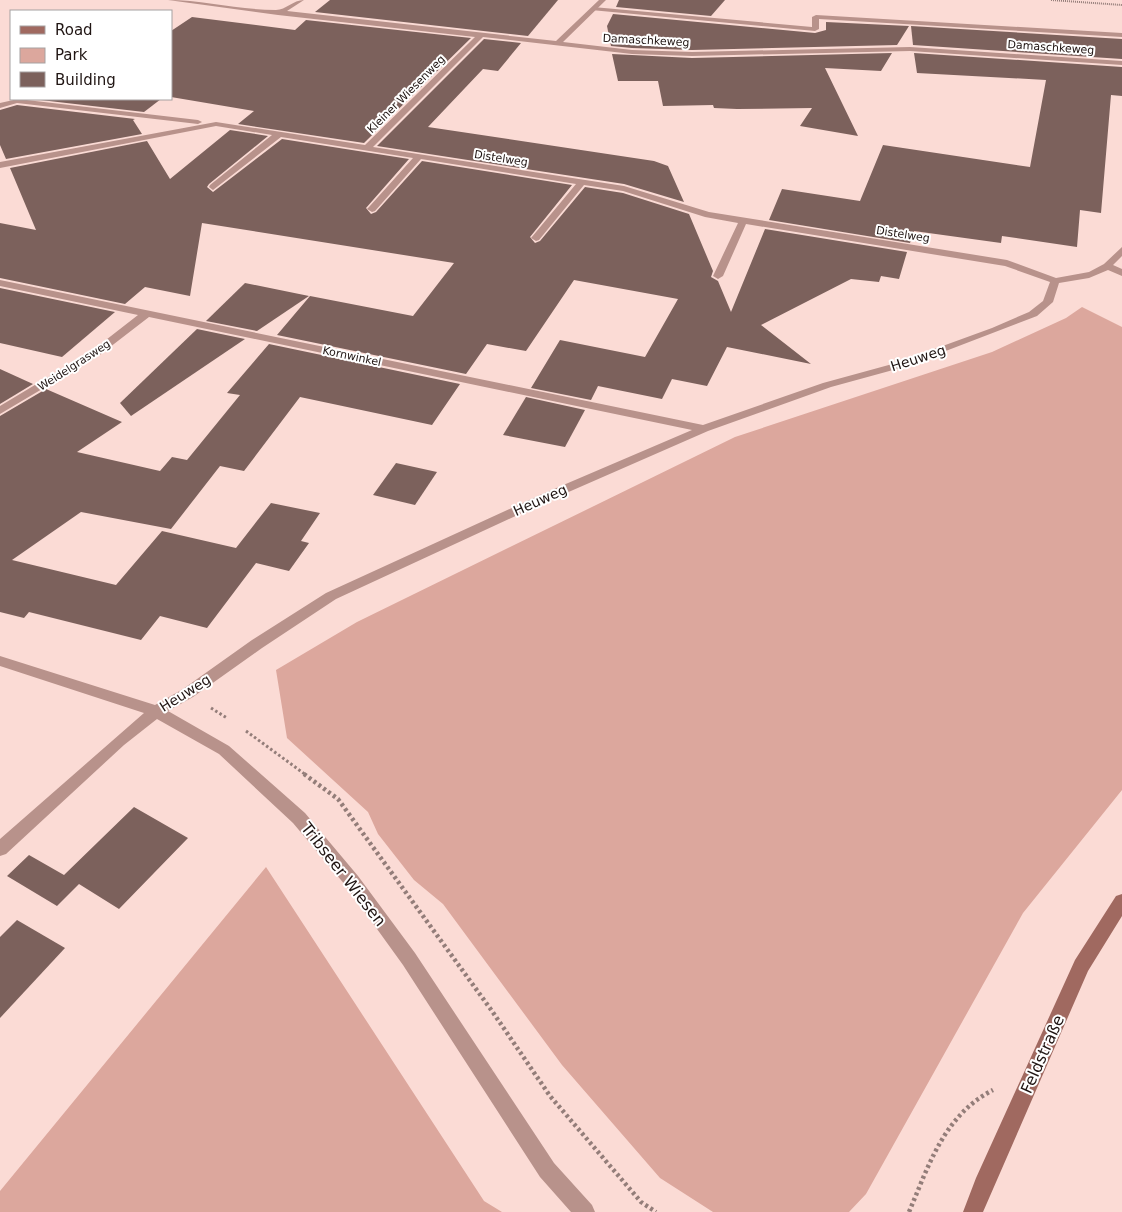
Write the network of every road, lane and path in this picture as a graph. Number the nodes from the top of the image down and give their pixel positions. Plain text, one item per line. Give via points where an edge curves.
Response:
1 (171, 0) edge
2 (301, 0) edge
3 (603, 0) edge
4 (1051, 0) edge
5 (1122, 5) edge
6 (593, 9) junction
7 (278, 13) junction
8 (1122, 35) edge
9 (480, 36) junction
10 (558, 44) junction
11 (1122, 63) edge
12 (0, 106) edge
13 (216, 124) junction
14 (279, 134) junction
15 (367, 148) junction
16 (418, 157) junction
17 (0, 165) edge
18 (581, 183) junction
19 (213, 187) dead end
20 (372, 209) dead end
21 (743, 221) junction
22 (536, 238) dead end
23 (1122, 250) edge
24 (1109, 267) junction
25 (1122, 273) edge
26 (718, 276) dead end
27 (1055, 281) junction
28 (0, 283) edge
29 (146, 314) junction
30 (0, 412) edge
31 (704, 429) junction
32 (0, 661) edge
33 (156, 711) junction
34 (0, 849) edge
35 (1122, 901) edge
36 (979, 1096) dead end
37 (585, 1212) edge
38 (909, 1212) edge
39 (973, 1212) edge

1 - 7 street, Damaschkeweg
2 - 7 street
3 - 6 street
4 - 5 path
6 - 8 street via 815,29 816,17
6 - 10 street
7 - 9 street, Damaschkeweg
9 - 10 street, Damaschkeweg
9 - 15 street, Kleiner Wiesenweg
10 - 11 street, Damaschkeweg via 692,54 910,49
12 - 13 street, Kleiner Wiesenweg via 17,101
13 - 14 street, Kleiner Wiesenweg
13 - 17 street, Kleiner Wiesenweg
14 - 15 street, Kleiner Wiesenweg
14 - 19 street
15 - 16 street, Distelweg
16 - 18 street, Distelweg
16 - 20 street
18 - 21 street, Distelweg via 624,189 708,215
18 - 22 street
21 - 26 street
21 - 27 street, Distelweg via 1007,263
23 - 24 street
24 - 25 street
24 - 27 street via 1083,277
27 - 31 street, Heuweg via 1048,302 1032,314 996,330
28 - 29 street, Kornwinkel
29 - 30 street, Weidelgrasweg via 97,352
29 - 31 street, Kornwinkel
31 - 33 street, Heuweg via 544,498 332,596
32 - 33 street, Tribseer Wiesen
33 - 34 street, Heuweg via 118,741
33 - 37 street, Tribseer Wiesen via 224,750 299,818 352,881 409,959 547,1170
35 - 39 main road, Feldstraße via 1081,966
36 - 38 path via 948,1130 920,1180

